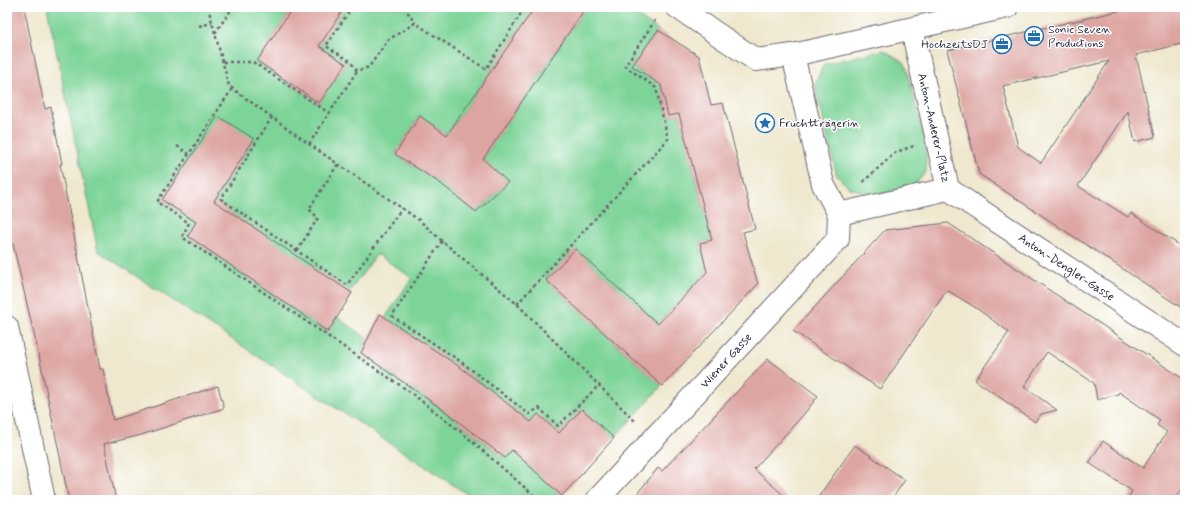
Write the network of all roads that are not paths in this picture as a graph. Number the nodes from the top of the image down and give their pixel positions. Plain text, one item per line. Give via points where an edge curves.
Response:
1 (1008, 7) edge
2 (668, 10) edge
3 (912, 29) junction
4 (793, 55) junction
5 (948, 189) junction
6 (839, 214) junction
7 (7, 327) edge
8 (1185, 345) edge
9 (44, 500) edge
10 (597, 500) edge

1 - 3 street
2 - 4 street via 756,60
3 - 4 street
3 - 5 street, Anton-Anderer-Platz
4 - 6 street via 823,184
5 - 6 street, Anton-Anderer-Platz
5 - 8 street, Anton-Dengler-Gasse
6 - 10 street, Wiener Gasse via 838,239
7 - 9 street

